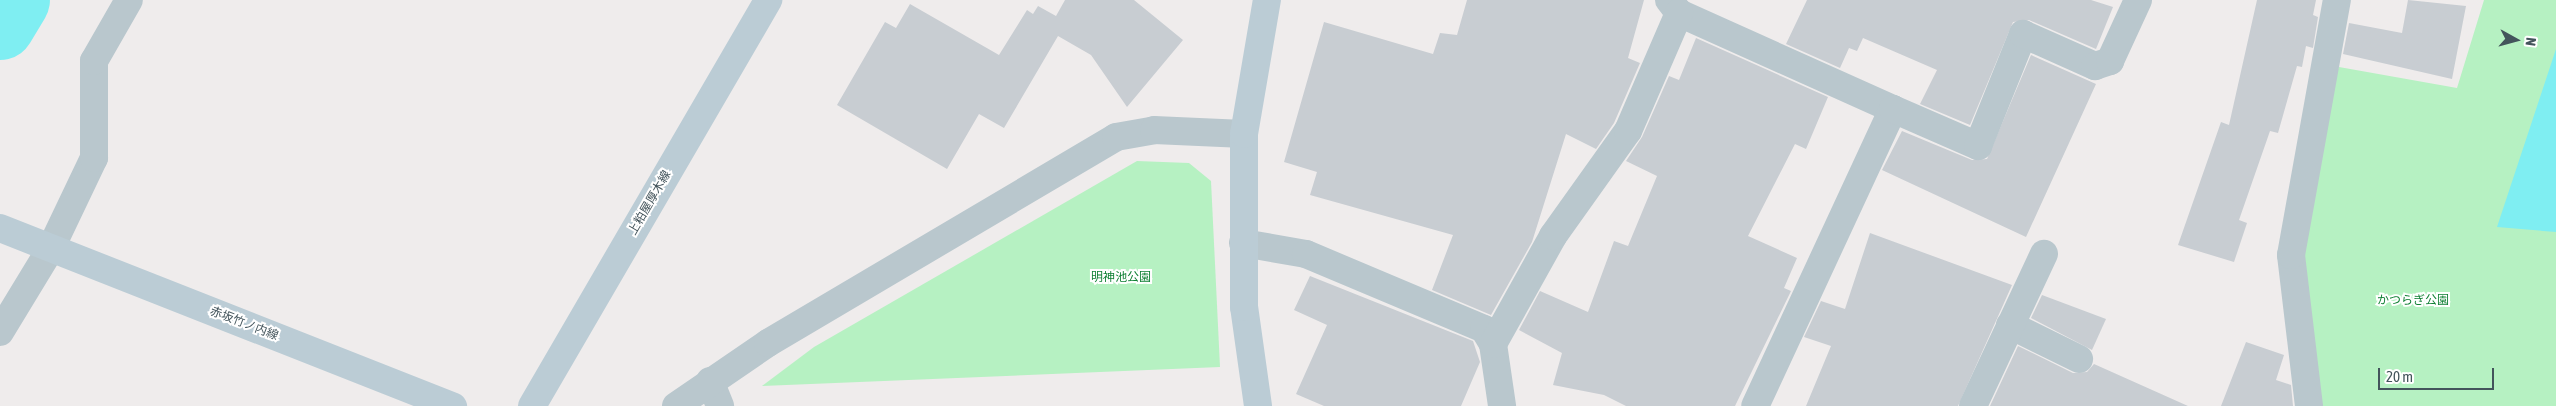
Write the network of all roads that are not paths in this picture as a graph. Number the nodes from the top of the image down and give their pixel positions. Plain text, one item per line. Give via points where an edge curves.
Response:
1 (129, 0) edge
2 (768, 0) edge
3 (1267, 0) edge
4 (2138, 0) edge
5 (2337, 0) edge
6 (1674, 7) edge
7 (1892, 109) junction
8 (1244, 134) junction
9 (0, 228) edge
10 (1242, 243) junction
11 (43, 245) junction
12 (2044, 254) dead end
13 (2010, 325) junction
14 (0, 332) edge
15 (1493, 344) junction
16 (2079, 359) dead end
17 (710, 381) junction
18 (453, 406) edge
19 (532, 406) edge
20 (676, 406) edge
21 (720, 406) edge
22 (1258, 406) edge
23 (1502, 406) edge
24 (1755, 406) edge
25 (1972, 406) edge
26 (2309, 406) edge

1 - 11 street via 94,61 94,158
2 - 19 street, 上粕屋厚木線
3 - 8 street
4 - 7 street via 2110,62 2095,66 2023,34 1978,146
5 - 26 street via 2291,255
6 - 7 street
6 - 15 street via 1628,130 1553,236
7 - 24 street
8 - 10 street
8 - 17 street via 1154,130 1116,137
9 - 11 street, 赤坂竹ノ内線
10 - 15 street via 1306,254 1484,329
10 - 22 street via 1244,307
11 - 14 street
11 - 18 street, 赤坂竹ノ内線
12 - 13 street
13 - 16 street
13 - 25 street
15 - 23 street
17 - 20 street
17 - 21 street

